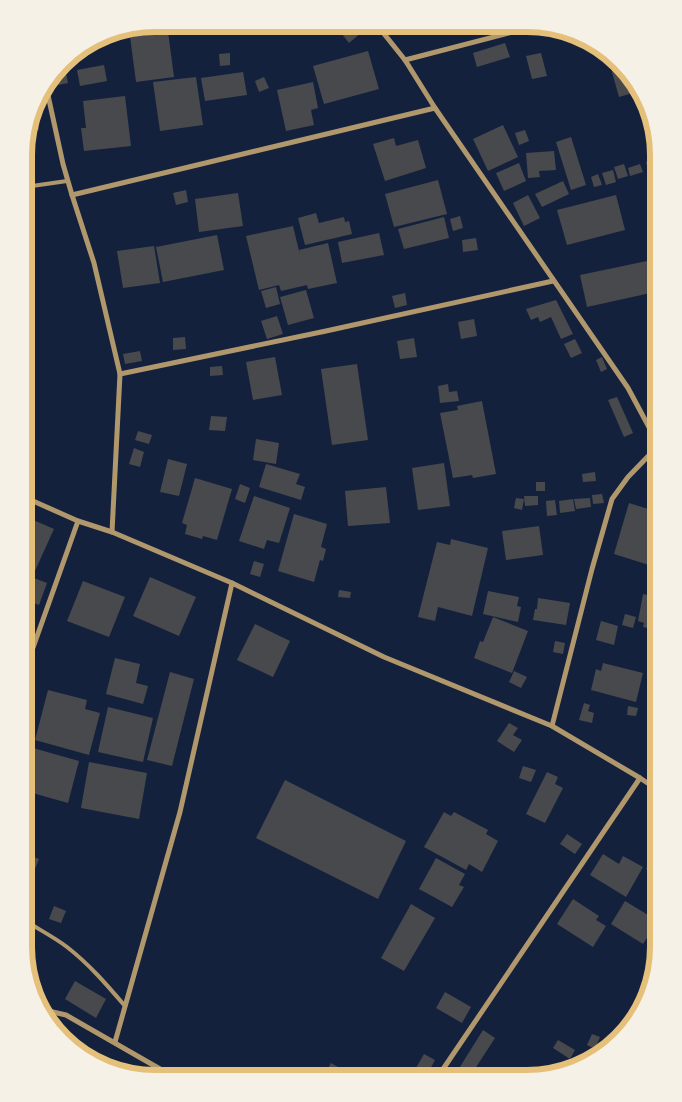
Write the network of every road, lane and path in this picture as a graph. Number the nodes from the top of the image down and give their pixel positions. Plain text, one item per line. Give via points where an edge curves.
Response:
1 (383, 32) edge
2 (513, 32) edge
3 (404, 60) junction
4 (48, 96) edge
5 (435, 108) junction
6 (68, 181) junction
7 (32, 186) edge
8 (72, 195) junction
9 (553, 280) junction
10 (120, 374) junction
11 (650, 429) edge
12 (650, 454) edge
13 (32, 501) edge
14 (78, 521) junction
15 (112, 532) junction
16 (232, 583) junction
17 (32, 650) edge
18 (552, 726) junction
19 (640, 778) junction
20 (649, 784) edge
21 (32, 925) edge
22 (125, 1006) junction
23 (52, 1012) edge
24 (114, 1042) junction
25 (162, 1070) edge
26 (442, 1070) edge

1 - 3 street
2 - 3 street
3 - 5 street
4 - 6 street
5 - 8 street
5 - 9 street
6 - 7 lane
6 - 8 street
8 - 10 street via 94,263
9 - 10 street
9 - 11 street via 628,388
10 - 15 street
12 - 18 street via 612,499
13 - 14 street
14 - 15 street
14 - 17 street
15 - 16 street
16 - 18 street via 384,657
16 - 22 street via 180,812
18 - 19 street
19 - 20 street
19 - 26 street
21 - 22 lane via 67,947 101,978
22 - 24 street
23 - 24 street via 66,1015
24 - 25 street

